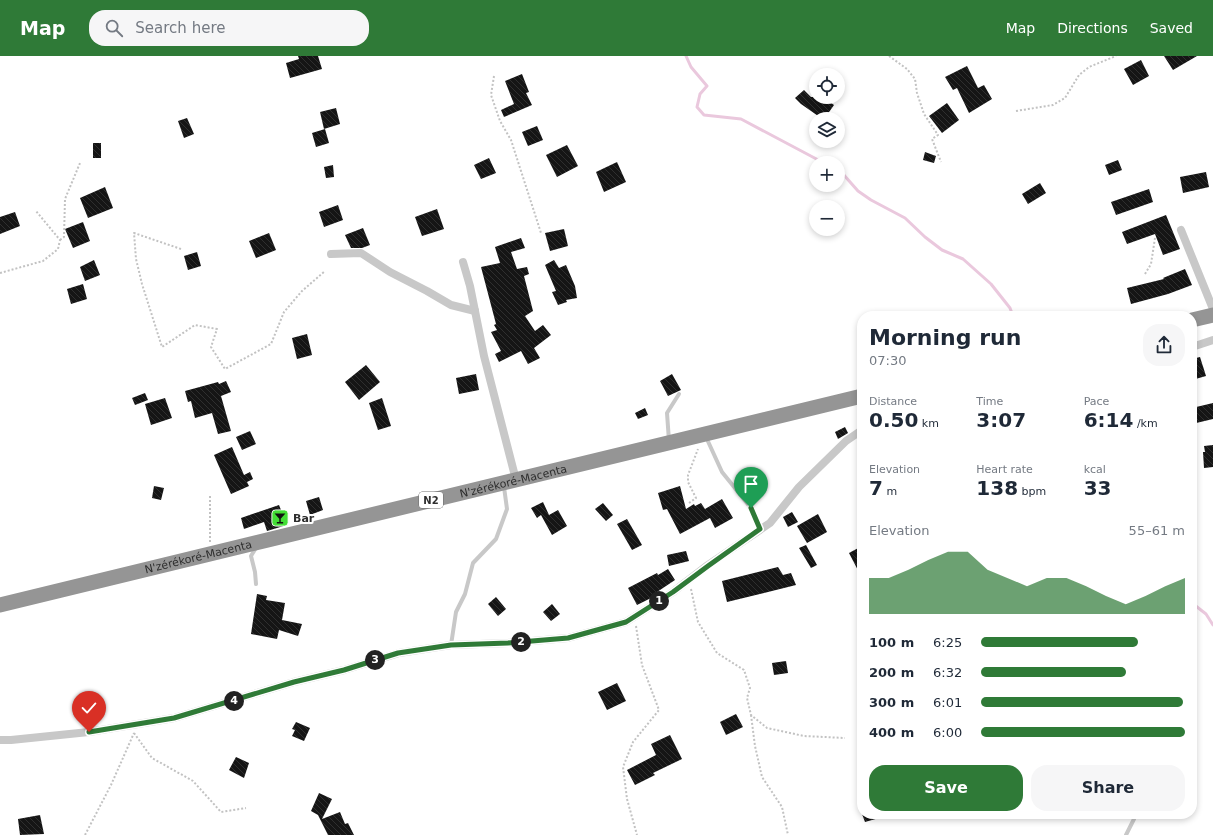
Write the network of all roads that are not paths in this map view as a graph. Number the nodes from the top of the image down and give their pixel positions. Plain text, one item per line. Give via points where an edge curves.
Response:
1 (1181, 230) dead end
2 (331, 254) dead end
3 (463, 262) dead end
4 (1213, 309) edge
5 (475, 311) junction
6 (1213, 315) edge
7 (1197, 319) edge
8 (1213, 340) edge
9 (1197, 345) edge
10 (679, 394) dead end
11 (857, 397) edge
12 (857, 433) edge
13 (705, 435) junction
14 (670, 443) junction
15 (510, 481) junction
16 (760, 529) junction
17 (260, 541) junction
18 (256, 584) dead end
19 (0, 605) edge
20 (451, 645) junction
21 (0, 740) edge
22 (1134, 819) edge
23 (1126, 835) edge

1 - 4 street
2 - 5 street via 361,253 450,305
3 - 5 street
5 - 15 street
6 - 7 highway
8 - 9 street
10 - 14 lane via 667,413
11 - 13 highway, N'zérékoré-Macenta / N2
12 - 16 street via 804,482 770,523
13 - 14 highway, N'zérékoré-Macenta / N2
13 - 16 lane via 722,472 751,508
14 - 15 highway, N'zérékoré-Macenta / N2
15 - 17 highway, N'zérékoré-Macenta / N2
15 - 20 lane via 507,509 496,539 473,563 456,612
16 - 20 street via 673,592 626,622 568,638
17 - 18 lane via 251,556
17 - 19 highway, N'zérékoré-Macenta / N2
20 - 21 street via 398,653 134,729
22 - 23 lane

